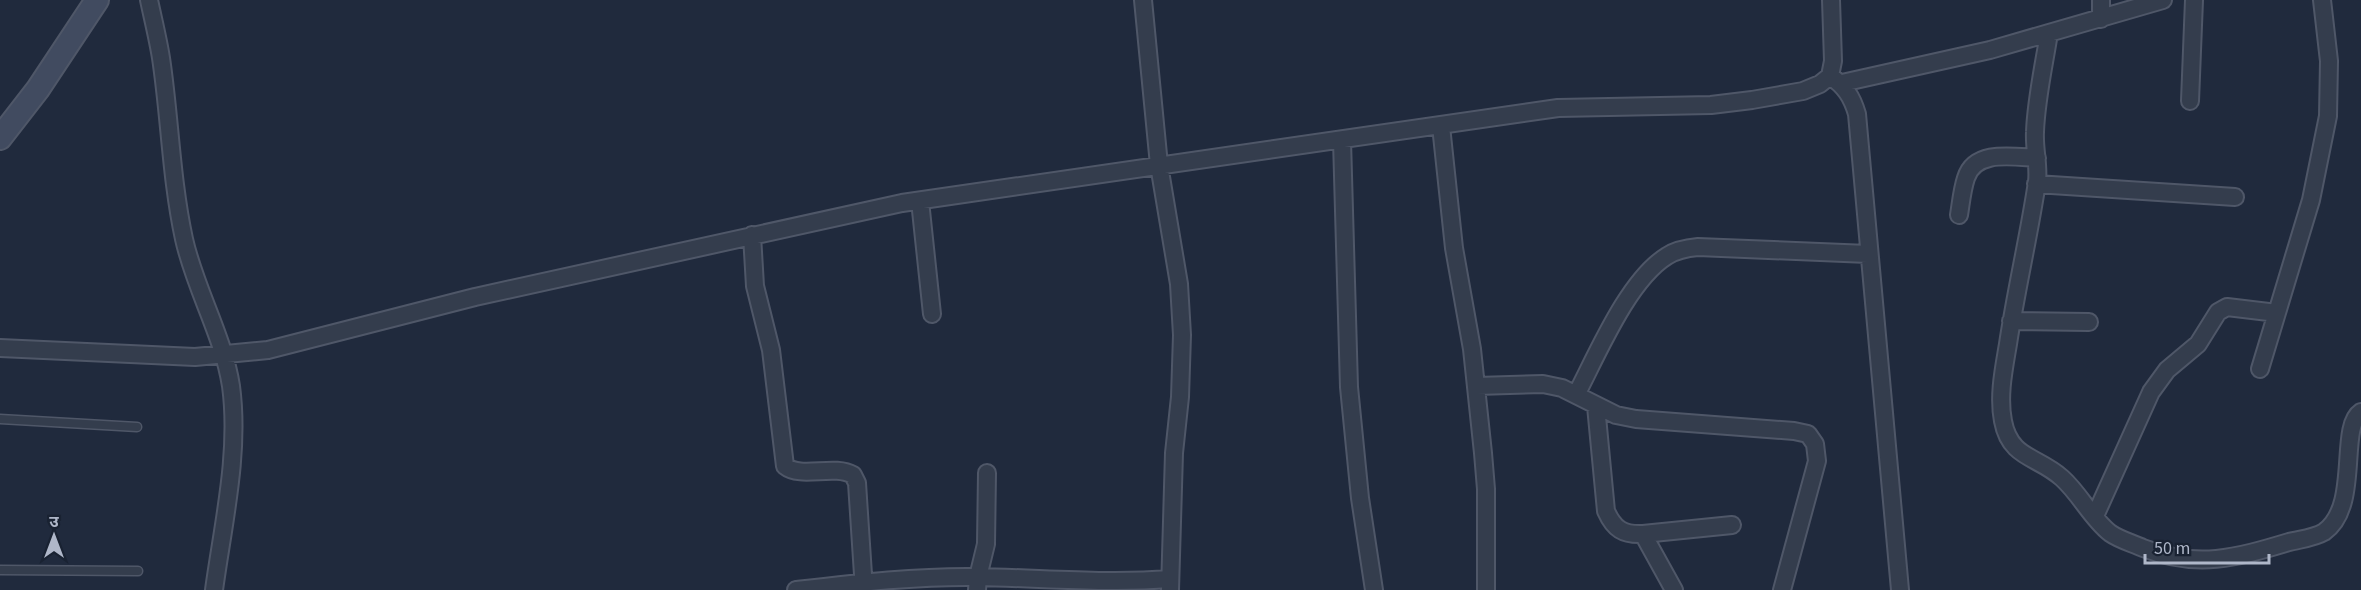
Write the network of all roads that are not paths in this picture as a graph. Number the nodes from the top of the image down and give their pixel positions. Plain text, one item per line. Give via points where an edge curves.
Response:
1 (97, 0) edge
2 (150, 0) edge
3 (1143, 0) edge
4 (1831, 0) edge
5 (2101, 0) edge
6 (2163, 0) edge
7 (2194, 0) edge
8 (2322, 0) edge
9 (2100, 19) junction
10 (2049, 33) junction
11 (1836, 80) junction
12 (2190, 101) dead end
13 (1441, 126) junction
14 (0, 138) edge
15 (1342, 140) junction
16 (2037, 158) junction
17 (1159, 165) junction
18 (2036, 184) junction
19 (2235, 197) dead end
20 (920, 201) junction
21 (1959, 215) dead end
22 (752, 235) junction
23 (1868, 255) junction
24 (2277, 313) junction
25 (932, 314) dead end
26 (2012, 321) junction
27 (2089, 322) dead end
28 (0, 348) edge
29 (224, 354) junction
30 (2260, 369) dead end
31 (1476, 386) junction
32 (1576, 395) junction
33 (1596, 405) junction
34 (2361, 412) edge
35 (0, 419) edge
36 (137, 427) dead end
37 (987, 473) dead end
38 (2094, 516) junction
39 (1732, 525) dead end
40 (1643, 534) junction
41 (0, 570) edge
42 (138, 571) dead end
43 (977, 583) edge
44 (1170, 585) edge
45 (864, 586) edge
46 (1098, 586) edge
47 (214, 590) edge
48 (796, 590) edge
49 (1374, 590) edge
50 (1486, 590) edge
51 (1674, 590) edge
52 (1782, 590) edge
53 (1900, 590) edge

1 - 14 main road
2 - 29 street via 184,240
3 - 17 street
4 - 11 street
5 - 9 street
6 - 9 street
7 - 12 street
8 - 24 street via 2329,61 2328,116 2311,200
9 - 10 street
10 - 11 street via 1990,50
10 - 16 street via 2035,130
11 - 13 street via 1735,103 1558,108
11 - 23 street via 1853,100 1857,114
13 - 15 street
13 - 31 street via 1454,248
15 - 17 street
15 - 49 street via 1348,387
16 - 18 street
16 - 21 street via 1998,156 1971,167 1965,178
17 - 20 street
17 - 44 street via 1179,284 1182,335
18 - 19 street
18 - 26 street
20 - 22 street
20 - 25 street
22 - 29 street via 475,297 268,350
22 - 45 street via 755,286 771,350 785,466 795,470 841,470 853,475
23 - 32 street via 1698,247 1668,255 1653,266 1625,304
23 - 53 street
24 - 30 street
24 - 38 street via 2227,307 2217,312 2198,344 2167,370 2155,386
26 - 27 street
26 - 38 street via 2001,402 2006,433 2022,454 2061,477
28 - 29 street via 195,357
29 - 47 street via 231,386 232,458
31 - 32 street via 1543,384
31 - 50 street via 1486,489
32 - 33 street
33 - 40 street via 1606,511 1618,530
33 - 52 street via 1636,419 1808,434 1815,444 1817,461
34 - 38 street via 2355,415 2352,428 2349,494 2340,515 2324,532 2242,555 2181,560 2121,539
35 - 36 lane
37 - 43 street via 986,544
39 - 40 street
40 - 51 street
41 - 42 lane
43 - 45 street
43 - 46 street
44 - 46 street
45 - 48 street

